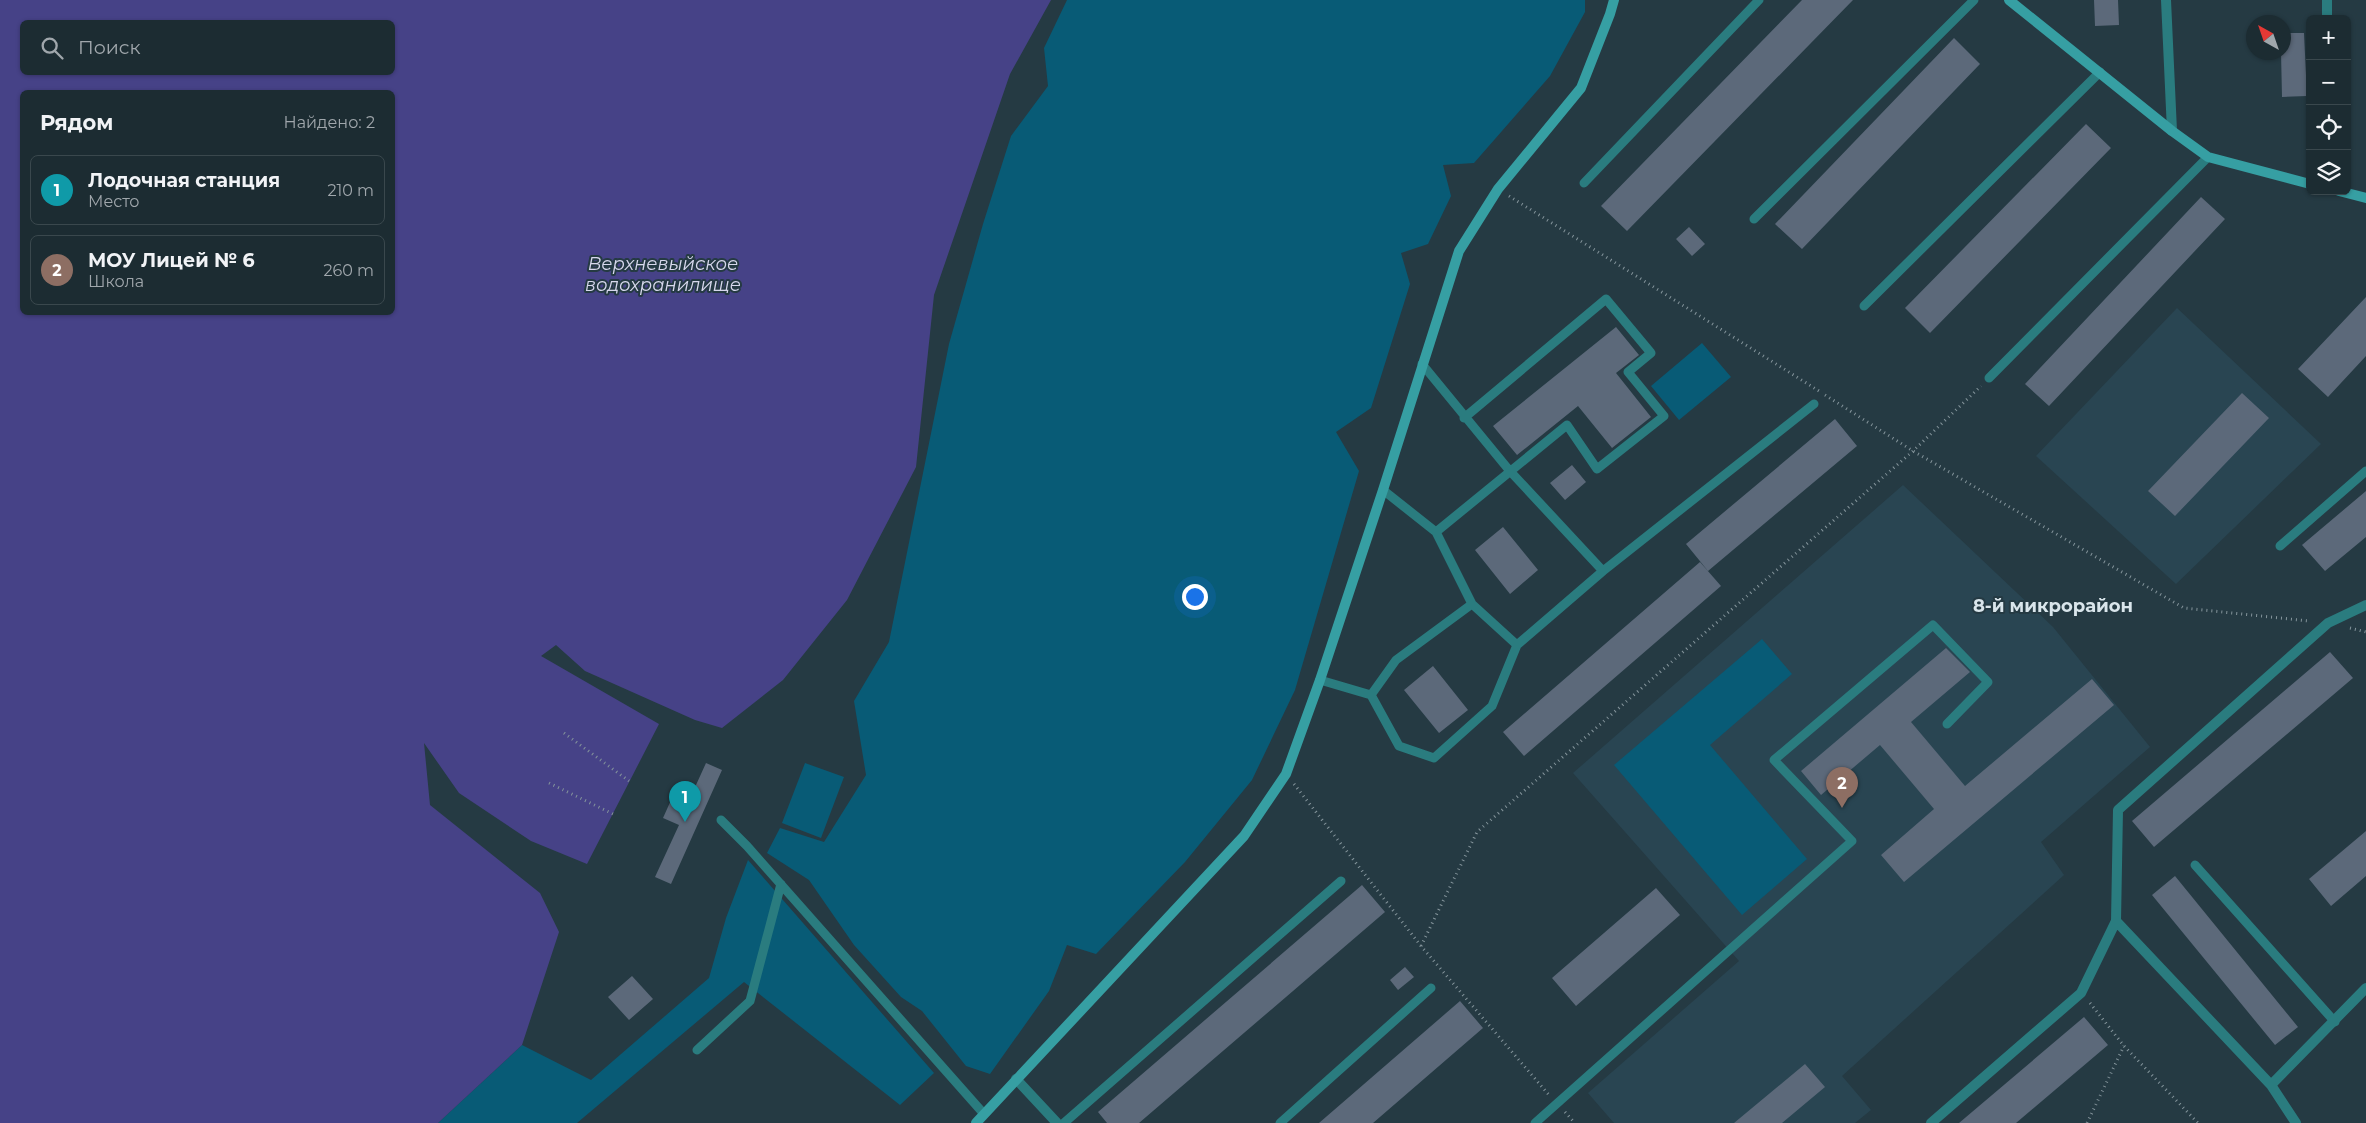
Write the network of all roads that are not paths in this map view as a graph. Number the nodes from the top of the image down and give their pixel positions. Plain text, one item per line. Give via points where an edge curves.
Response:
1 (1614, 0) edge
2 (1759, 0) edge
3 (1974, 0) edge
4 (2009, 0) edge
5 (2166, 0) edge
6 (2327, 0) edge
7 (2327, 15) edge
8 (2100, 72) junction
9 (2172, 131) junction
10 (2208, 157) junction
11 (1584, 183) dead end
12 (2306, 183) edge
13 (2351, 194) edge
14 (2366, 198) edge
15 (1754, 218) dead end
16 (1864, 306) dead end
17 (1422, 364) junction
18 (1988, 378) road end
19 (1814, 404) dead end
20 (1464, 418) junction
21 (1509, 470) junction
22 (2366, 471) edge
23 (1383, 490) junction
24 (1436, 532) junction
25 (2280, 546) dead end
26 (1603, 571) junction
27 (1472, 604) junction
28 (2366, 605) edge
29 (1517, 645) junction
30 (1320, 680) junction
31 (1372, 696) junction
32 (1947, 724) dead end
33 (721, 820) dead end
34 (2195, 864) dead end
35 (1341, 882) dead end
36 (781, 884) junction
37 (2116, 921) junction
38 (1431, 988) dead end
39 (2366, 988) edge
40 (2335, 1022) junction
41 (697, 1050) dead end
42 (1016, 1079) junction
43 (2271, 1085) junction
44 (984, 1114) junction
45 (976, 1123) edge
46 (1057, 1123) edge
47 (1064, 1123) edge
48 (1280, 1123) edge
49 (1536, 1123) edge
50 (1931, 1123) edge
51 (2296, 1123) edge

1 - 17 street via 1581,88 1498,189 1459,251
2 - 11 lane
3 - 15 lane
4 - 8 street
5 - 9 street
6 - 7 street
8 - 9 street
8 - 16 lane
9 - 10 street
10 - 12 street
10 - 18 lane
13 - 14 street
17 - 20 lane
17 - 23 street
19 - 26 lane
20 - 21 lane
20 - 21 lane via 1606,299 1651,354 1628,372 1664,416 1597,469 1567,425
21 - 24 lane
21 - 26 lane
22 - 25 lane
23 - 24 lane
23 - 30 street
24 - 27 lane
26 - 29 lane
27 - 29 lane
27 - 31 lane via 1396,660
28 - 37 street via 2328,623 2118,810
29 - 31 lane via 1492,706 1434,758 1398,746
30 - 31 lane
30 - 42 street via 1286,774 1244,836
32 - 49 lane via 1988,682 1933,625 1774,760 1852,841
33 - 36 lane
34 - 40 lane
35 - 47 lane
36 - 41 lane via 750,1001
36 - 44 lane
37 - 43 street
37 - 50 street via 2081,993
38 - 48 lane
39 - 40 street
40 - 43 street
42 - 44 street
42 - 46 street
43 - 51 street
44 - 45 street

